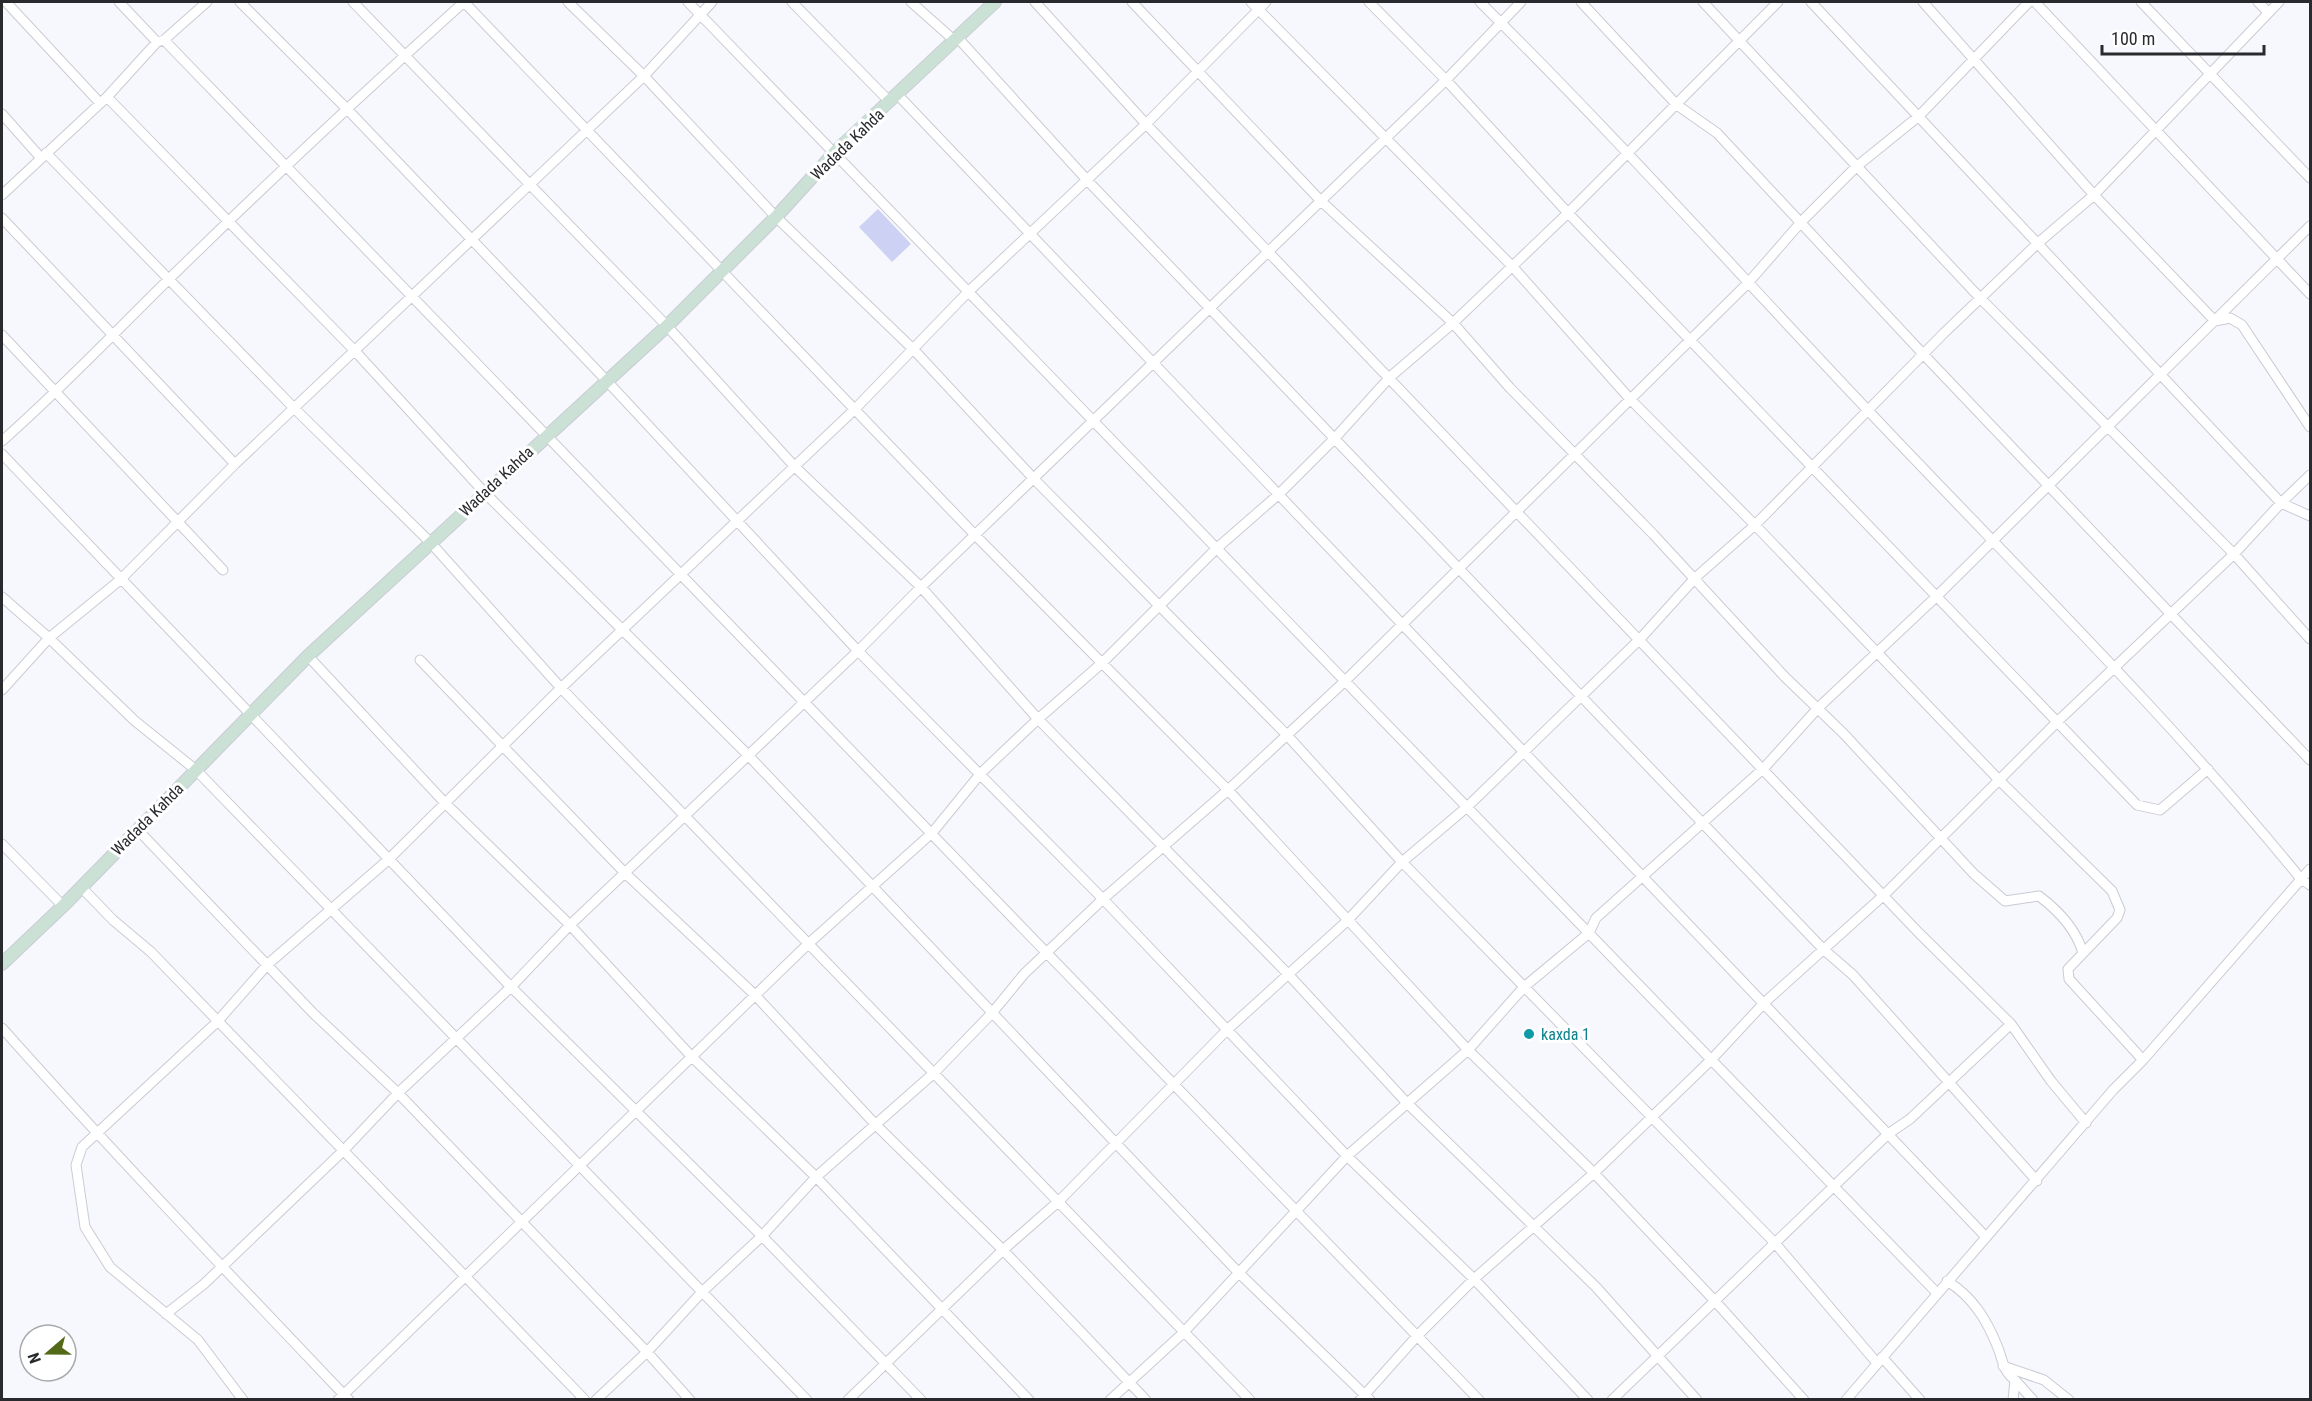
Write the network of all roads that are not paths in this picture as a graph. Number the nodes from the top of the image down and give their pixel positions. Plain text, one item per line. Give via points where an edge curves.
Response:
1 (6, 2) edge
2 (119, 2) edge
3 (207, 2) edge
4 (240, 2) edge
5 (353, 2) edge
6 (464, 2) edge
7 (568, 2) edge
8 (688, 2) edge
9 (712, 2) edge
10 (792, 2) edge
11 (911, 2) edge
12 (995, 2) edge
13 (1035, 2) edge
14 (1132, 2) edge
15 (1266, 2) edge
16 (1370, 2) edge
17 (1480, 2) edge
18 (1521, 2) edge
19 (1581, 2) edge
20 (1703, 2) edge
21 (1778, 2) edge
22 (1811, 2) edge
23 (1923, 2) edge
24 (2029, 2) edge
25 (2035, 2) edge
26 (2141, 2) edge
27 (2258, 2) edge
28 (2279, 2) edge
29 (1254, 5) edge
30 (2268, 12) junction
31 (700, 14) junction
32 (1500, 21) junction
33 (956, 39) junction
34 (1739, 39) junction
35 (161, 41) junction
36 (405, 55) junction
37 (1975, 59) junction
38 (1197, 73) junction
39 (2210, 74) junction
40 (644, 76) junction
41 (1446, 80) junction
42 (893, 98) junction
43 (103, 100) junction
44 (1677, 105) junction
45 (347, 109) junction
46 (2, 114) edge
47 (1919, 116) junction
48 (1146, 124) junction
49 (587, 129) junction
50 (2155, 129) junction
51 (1386, 138) junction
52 (835, 152) junction
53 (1626, 152) junction
54 (44, 155) junction
55 (289, 166) junction
56 (1856, 167) junction
57 (2310, 178) edge
58 (1087, 180) junction
59 (529, 183) junction
60 (2, 195) edge
61 (2094, 195) junction
62 (1320, 201) junction
63 (1568, 213) junction
64 (777, 217) junction
65 (2, 218) edge
66 (230, 221) junction
67 (1802, 221) junction
68 (2310, 226) edge
69 (1030, 232) junction
70 (471, 238) junction
71 (2038, 243) junction
72 (1269, 252) junction
73 (2277, 259) junction
74 (1512, 266) junction
75 (722, 270) junction
76 (169, 279) junction
77 (1748, 283) junction
78 (968, 292) junction
79 (412, 294) junction
80 (2310, 294) edge
81 (1981, 299) junction
82 (1210, 307) junction
83 (2215, 321) junction
84 (1453, 324) junction
85 (667, 326) junction
86 (2, 335) edge
87 (112, 336) junction
88 (1690, 340) junction
89 (354, 350) junction
90 (914, 350) junction
91 (1924, 355) junction
92 (1153, 362) junction
93 (2161, 374) junction
94 (1390, 376) junction
95 (606, 380) junction
96 (55, 394) junction
97 (1630, 399) junction
98 (294, 408) junction
99 (854, 410) junction
100 (1867, 410) junction
101 (1093, 421) junction
102 (2107, 427) junction
103 (2310, 427) edge
104 (546, 434) junction
105 (1335, 438) junction
106 (2, 441) edge
107 (2, 454) edge
108 (1574, 455) junction
109 (235, 464) junction
110 (795, 466) junction
111 (1811, 466) junction
112 (2310, 475) edge
113 (1034, 479) junction
114 (2048, 486) junction
115 (484, 492) junction
116 (1279, 494) junction
117 (2281, 502) junction
118 (1516, 512) junction
119 (2310, 516) edge
120 (178, 521) junction
121 (736, 521) junction
122 (1755, 525) junction
123 (976, 536) junction
124 (1992, 541) junction
125 (430, 542) junction
126 (1216, 549) junction
127 (2234, 554) junction
128 (1460, 569) junction
129 (223, 570) dead end
130 (681, 573) junction
131 (1695, 578) junction
132 (120, 580) junction
133 (921, 587) junction
134 (1937, 596) junction
135 (2, 597) edge
136 (1162, 606) junction
137 (2172, 613) junction
138 (1403, 624) junction
139 (622, 630) junction
140 (49, 638) junction
141 (1640, 639) junction
142 (2310, 639) edge
143 (858, 651) junction
144 (1876, 651) junction
145 (308, 656) junction
146 (420, 660) dead end
147 (1102, 663) junction
148 (2115, 667) junction
149 (1345, 681) junction
150 (561, 688) junction
151 (2, 690) edge
152 (1580, 694) junction
153 (804, 701) junction
154 (1818, 708) junction
155 (251, 712) junction
156 (1038, 719) junction
157 (2057, 722) junction
158 (1286, 734) junction
159 (504, 745) junction
160 (1523, 750) junction
161 (748, 756) junction
162 (2310, 760) edge
163 (1764, 768) junction
164 (2208, 769) junction
165 (196, 770) junction
166 (981, 773) junction
167 (2000, 781) junction
168 (1228, 790) junction
169 (445, 803) junction
170 (1467, 807) junction
171 (684, 816) junction
172 (1703, 824) junction
173 (137, 829) junction
174 (932, 833) junction
175 (1942, 838) junction
176 (2, 844) edge
177 (1163, 846) junction
178 (388, 860) junction
179 (1402, 862) junction
180 (2310, 869) edge
181 (625, 873) junction
182 (1643, 877) junction
183 (2301, 879) junction
184 (2310, 885) edge
185 (81, 887) junction
186 (872, 887) junction
187 (1884, 895) junction
188 (1103, 899) junction
189 (63, 906) junction
190 (331, 910) junction
191 (1347, 921) junction
192 (570, 925) junction
193 (1589, 933) junction
194 (808, 944) junction
195 (1823, 949) junction
196 (2083, 953) junction
197 (1048, 954) junction
198 (2, 964) edge
199 (268, 964) junction
200 (1288, 974) junction
201 (511, 987) junction
202 (1524, 987) junction
203 (755, 995) junction
204 (1764, 1004) junction
205 (992, 1013) junction
206 (217, 1022) junction
207 (2011, 1024) junction
208 (2, 1028) edge
209 (1227, 1030) junction
210 (456, 1039) junction
211 (1468, 1050) junction
212 (692, 1057) junction
213 (1711, 1060) junction
214 (2143, 1060) junction
215 (934, 1073) junction
216 (1949, 1080) junction
217 (1174, 1084) junction
218 (398, 1093) junction
219 (1406, 1102) junction
220 (636, 1111) junction
221 (1653, 1116) junction
222 (2086, 1123) junction
223 (876, 1125) junction
224 (96, 1133) junction
225 (1888, 1134) junction
226 (1116, 1144) junction
227 (344, 1150) junction
228 (1347, 1156) junction
229 (580, 1165) junction
230 (1594, 1173) junction
231 (816, 1177) junction
232 (2037, 1181) junction
233 (1834, 1186) junction
234 (1059, 1201) junction
235 (1296, 1210) junction
236 (522, 1222) junction
237 (1532, 1228) junction
238 (762, 1236) junction
239 (1985, 1236) junction
240 (1774, 1242) junction
241 (1003, 1250) junction
242 (222, 1264) junction
243 (1238, 1272) junction
244 (464, 1276) junction
245 (1474, 1279) junction
246 (1947, 1281) junction
247 (702, 1292) junction
248 (1936, 1292) junction
249 (1714, 1299) junction
250 (944, 1308) junction
251 (166, 1314) junction
252 (1183, 1333) junction
253 (1417, 1335) junction
254 (647, 1352) junction
255 (1659, 1357) junction
256 (1880, 1360) junction
257 (887, 1364) junction
258 (2004, 1366) junction
259 (2014, 1380) junction
260 (1129, 1381) junction
261 (344, 1398) edge
262 (1365, 1398) edge
263 (243, 1400) edge
264 (585, 1400) edge
265 (596, 1400) edge
266 (690, 1400) edge
267 (807, 1400) edge
268 (848, 1400) edge
269 (921, 1400) edge
270 (1029, 1400) edge
271 (1110, 1400) edge
272 (1146, 1400) edge
273 (1250, 1400) edge
274 (1479, 1400) edge
275 (1588, 1400) edge
276 (1612, 1400) edge
277 (1697, 1400) edge
278 (1804, 1400) edge
279 (1846, 1400) edge
280 (1920, 1400) edge
281 (2013, 1400) edge
282 (2033, 1400) edge
283 (2069, 1400) edge

1 - 43 street
2 - 35 street
3 - 35 street
4 - 45 street
5 - 36 street
6 - 36 street
6 - 49 street
7 - 40 street
8 - 31 street
9 - 31 street
10 - 42 street
11 - 33 street
12 - 33 main road, Wadada Kahda
13 - 48 street
14 - 38 street
15 - 29 street
16 - 41 street
17 - 32 street
18 - 32 street
19 - 44 street
20 - 34 street
21 - 34 street
22 - 47 street
23 - 37 street
24 - 37 street
25 - 50 street
26 - 39 street
27 - 30 street
28 - 30 street
29 - 38 street
29 - 51 street
30 - 39 street
31 - 40 street
31 - 52 street
32 - 41 street
32 - 53 street
33 - 42 main road, Wadada Kahda
33 - 58 street
34 - 44 street
34 - 56 street
35 - 43 street
35 - 55 street
36 - 45 street
36 - 59 street
37 - 47 street
37 - 61 street
38 - 48 street
38 - 62 street
39 - 50 street
39 - 57 street
40 - 49 street
40 - 64 street
41 - 51 street
41 - 63 street
42 - 52 main road, Wadada Kahda
42 - 69 street
43 - 54 street
43 - 66 street
44 - 53 street
44 - 67 street via 1717,133 1761,183
45 - 55 street
45 - 70 street
46 - 54 street
47 - 56 street
47 - 71 street
48 - 58 street
48 - 72 street
49 - 59 street
49 - 75 street
50 - 61 street
50 - 73 street
51 - 62 street
51 - 74 street
52 - 64 main road, Wadada Kahda
52 - 78 street
53 - 63 street
53 - 77 street
54 - 60 street
54 - 76 street
55 - 66 street
55 - 79 street
56 - 67 street
56 - 81 street
58 - 69 street
58 - 82 street
59 - 70 street
59 - 85 street
61 - 71 street
61 - 83 street
62 - 72 street
62 - 84 street
63 - 74 street
63 - 88 street
64 - 75 main road, Wadada Kahda
64 - 90 street
65 - 87 street
66 - 76 street
66 - 89 street
67 - 77 street
67 - 91 street
68 - 73 street
69 - 78 street
69 - 92 street
70 - 79 street
70 - 95 street
71 - 81 street
71 - 93 street
72 - 82 street
72 - 94 street
73 - 80 street
73 - 83 street
74 - 84 street
74 - 97 street
75 - 85 main road, Wadada Kahda
75 - 99 street
76 - 87 street
76 - 98 street
77 - 88 street
77 - 100 street
78 - 90 street
78 - 101 street
79 - 89 street
79 - 104 street
81 - 91 street
81 - 102 street
82 - 92 street
82 - 105 street
83 - 93 street
83 - 103 street via 2230,318 2242,325
84 - 94 street
84 - 108 street
85 - 95 main road, Wadada Kahda
85 - 110 street
86 - 96 street
87 - 96 street
87 - 109 street
88 - 97 street
88 - 111 street
89 - 98 street
89 - 115 street
90 - 99 street
90 - 113 street
91 - 100 street
91 - 114 street
92 - 101 street
92 - 116 street
93 - 102 street
93 - 117 street
94 - 105 street
94 - 118 street
95 - 104 main road, Wadada Kahda
95 - 121 street
96 - 106 street
96 - 120 street
97 - 108 street
97 - 122 street
98 - 109 street
98 - 125 street
99 - 110 street
99 - 123 street
100 - 111 street
100 - 124 street
101 - 113 street
101 - 126 street
102 - 114 street
102 - 127 street
104 - 115 main road, Wadada Kahda
104 - 130 street
105 - 116 street
105 - 128 street
107 - 132 street
108 - 118 street
108 - 131 street
109 - 120 street
110 - 121 street
110 - 133 street
111 - 122 street
111 - 134 street
112 - 117 street
113 - 123 street
113 - 136 street
114 - 124 street
114 - 137 street
115 - 125 main road, Wadada Kahda
115 - 139 street
116 - 126 street
116 - 138 street
117 - 119 street
117 - 127 street
118 - 128 street
118 - 141 street
120 - 129 street
120 - 132 street
121 - 130 street
121 - 143 street
122 - 131 street
122 - 144 street
123 - 133 street
123 - 147 street
124 - 134 street
124 - 148 street
125 - 145 main road, Wadada Kahda
125 - 150 street
126 - 136 street
126 - 149 street
127 - 137 street
127 - 142 street
128 - 138 street
128 - 152 street
130 - 139 street
130 - 153 street
131 - 141 street
131 - 154 street
132 - 140 street
132 - 155 street
133 - 143 street
133 - 156 street
134 - 144 street
134 - 157 street
135 - 140 street
136 - 147 street
136 - 158 street
137 - 148 street
137 - 162 street
138 - 149 street
138 - 160 street
139 - 150 street
139 - 161 street
140 - 151 street
140 - 165 street via 135,722
141 - 152 street
141 - 163 street
143 - 153 street
143 - 166 street
144 - 154 street
144 - 167 street
145 - 155 main road, Wadada Kahda
145 - 169 street
146 - 159 street
147 - 156 street
147 - 168 street
148 - 157 street
148 - 164 street
149 - 158 street
149 - 170 street
150 - 159 street
150 - 171 street
152 - 160 street
152 - 172 street
153 - 161 street
153 - 174 street
154 - 163 street
154 - 175 street
155 - 165 main road, Wadada Kahda
155 - 178 street
156 - 166 street
156 - 177 street
157 - 164 street via 2137,805 2160,810
157 - 167 street
158 - 168 street
158 - 179 street
159 - 169 street
159 - 181 street
160 - 170 street
160 - 182 street
161 - 171 street
161 - 186 street
163 - 172 street
163 - 187 street
164 - 183 street
165 - 173 main road, Wadada Kahda
165 - 190 street
166 - 174 street
166 - 188 street
167 - 175 street
167 - 196 street via 2112,891 2120,910 2117,918
168 - 177 street
168 - 191 street
169 - 178 street
169 - 192 street
170 - 179 street
170 - 193 street
171 - 181 street
171 - 194 street
172 - 182 street
172 - 195 street
173 - 185 main road, Wadada Kahda
173 - 199 street
174 - 186 street
174 - 197 street
175 - 187 street
175 - 196 street via 2005,901 2039,896 2055,908 2079,938
176 - 189 street
177 - 188 street
177 - 200 street
178 - 190 street
178 - 201 street
179 - 191 street
179 - 202 street
180 - 183 street
181 - 192 street
181 - 203 street
182 - 193 street via 1596,918
182 - 204 street
183 - 184 street
183 - 214 street
185 - 189 main road, Wadada Kahda
185 - 206 street via 151,952
186 - 194 street
186 - 205 street
187 - 195 street
187 - 207 street
188 - 197 street
188 - 209 street
189 - 198 main road, Wadada Kahda
190 - 199 street
190 - 210 street
191 - 200 street
191 - 211 street
192 - 201 street
192 - 212 street
193 - 202 street
193 - 213 street
194 - 203 street
194 - 215 street
195 - 204 street
195 - 216 street via 1853,975
196 - 214 street via 2068,969 2069,980
197 - 205 street via 1024,974
197 - 217 street
199 - 206 street
199 - 218 street via 313,1013
200 - 209 street
200 - 219 street
201 - 210 street
201 - 220 street
202 - 211 street
202 - 221 street
203 - 212 street
203 - 223 street
204 - 213 street
204 - 225 street
205 - 215 street
205 - 226 street
206 - 224 street
206 - 227 street
207 - 216 street
207 - 222 street
208 - 224 street
209 - 217 street
209 - 228 street
210 - 218 street
210 - 229 street
211 - 219 street
211 - 230 street
212 - 220 street
212 - 231 street
213 - 221 street
213 - 233 street
214 - 222 street
215 - 223 street
215 - 234 street
216 - 225 street via 1910,1119
216 - 232 street
217 - 226 street
217 - 235 street
218 - 227 street
218 - 236 street
219 - 228 street
219 - 237 street
220 - 229 street
220 - 238 street
221 - 230 street
221 - 240 street
222 - 232 street
223 - 231 street
223 - 241 street
224 - 242 street
224 - 251 street via 82,1147 76,1165 85,1227 110,1267
225 - 233 street
225 - 239 street
226 - 234 street
226 - 243 street
227 - 242 street
227 - 244 street
228 - 235 street
228 - 245 street
229 - 236 street
229 - 247 street
230 - 237 street
230 - 249 street
231 - 238 street
231 - 250 street
232 - 239 street
233 - 240 street
233 - 248 street
234 - 241 street
234 - 252 street
235 - 243 street
235 - 253 street
236 - 244 street
236 - 254 street
237 - 245 street
237 - 255 street via 1596,1287
238 - 247 street
238 - 257 street
239 - 246 street
240 - 249 street
240 - 256 street
241 - 250 street
241 - 260 street
242 - 251 street
242 - 261 street
243 - 252 street
243 - 262 street
244 - 261 street
244 - 264 street
245 - 253 street
245 - 275 street
246 - 248 street
246 - 258 street via 1960,1289 1988,1324
247 - 254 street
247 - 267 street
248 - 256 street
249 - 255 street
249 - 278 street
250 - 257 street
250 - 270 street
251 - 263 street via 198,1340
252 - 260 street
252 - 273 street
253 - 262 street
253 - 274 street
254 - 265 street
254 - 266 street
255 - 276 street
255 - 277 street
256 - 279 street
256 - 280 street
257 - 268 street
257 - 269 street
258 - 259 street
258 - 283 street via 2044,1380
259 - 281 street
259 - 282 street
260 - 271 street
260 - 272 street

